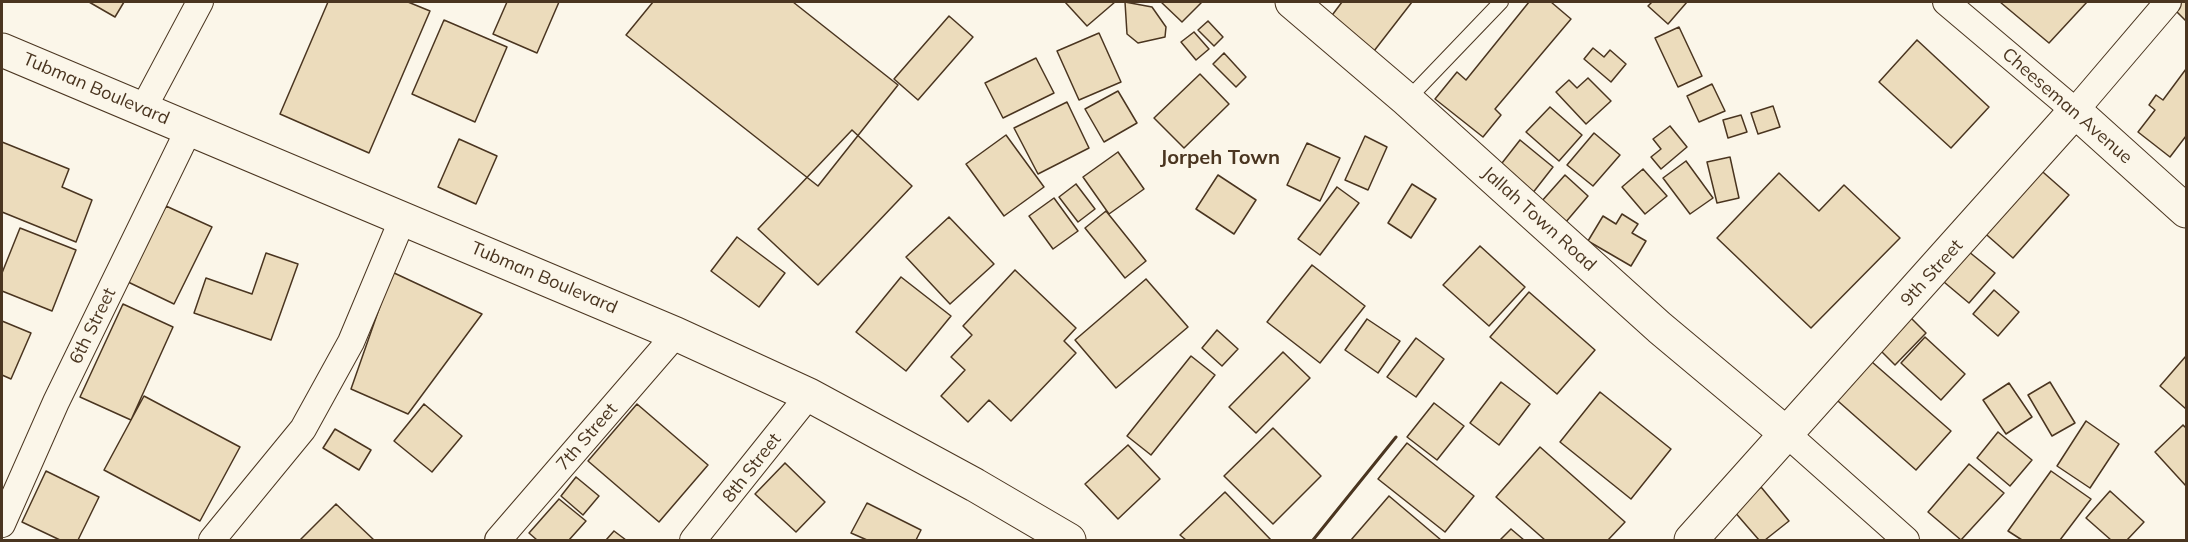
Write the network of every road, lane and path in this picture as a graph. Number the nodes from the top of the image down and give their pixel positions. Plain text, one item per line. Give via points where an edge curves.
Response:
1 (201, 2) edge
2 (1292, 2) edge
3 (1501, 2) edge
4 (1946, 2) edge
5 (2168, 2) edge
6 (2, 50) edge
7 (1407, 100) junction
8 (143, 108) junction
9 (2074, 111) junction
10 (189, 129) junction
11 (2187, 212) edge
12 (403, 218) junction
13 (676, 334) junction
14 (809, 395) junction
15 (1788, 435) junction
16 (2, 524) edge
17 (212, 540) edge
18 (498, 540) edge
19 (693, 540) edge
20 (1069, 540) edge
21 (1691, 540) edge
22 (1906, 540) edge

1 - 8 street
2 - 7 main road, Jallah Town Road
3 - 7 lane
4 - 9 street, Cheeseman Avenue
5 - 9 street, 9th Street
6 - 8 main road, Tubman Boulevard
7 - 15 main road, Jallah Town Road via 1660,328
8 - 10 main road, Tubman Boulevard
9 - 11 main road, Cheeseman Avenue
9 - 15 main road, 9th Street
10 - 12 main road, Tubman Boulevard
10 - 16 street, 6th Street via 46,423
12 - 13 main road, Tubman Boulevard
12 - 17 street via 351,342 303,429
13 - 14 main road, Tubman Boulevard
13 - 18 street, 7th Street
14 - 19 street, 8th Street
14 - 20 main road, Tubman Boulevard
15 - 21 main road, 9th Street
15 - 22 street

